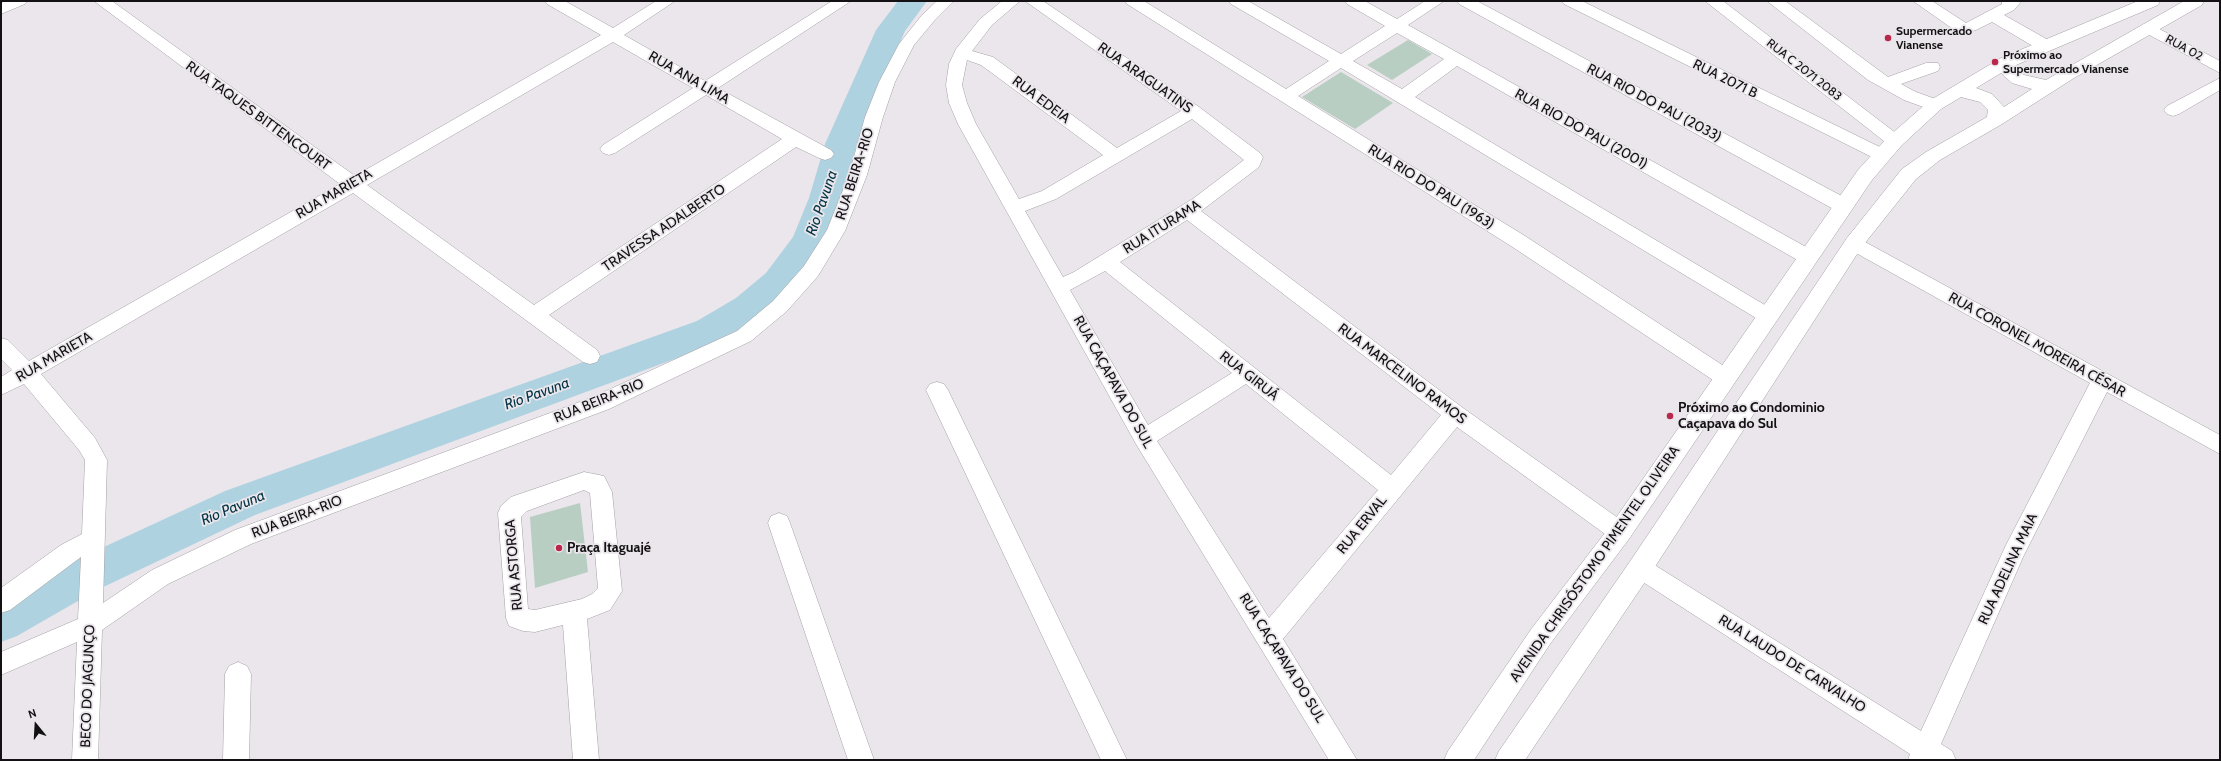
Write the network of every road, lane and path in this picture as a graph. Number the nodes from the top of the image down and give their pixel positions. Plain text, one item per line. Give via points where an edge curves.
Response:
1 (19, 1) edge
2 (102, 1) edge
3 (553, 1) edge
4 (667, 1) edge
5 (843, 1) edge
6 (946, 1) edge
7 (1012, 1) edge
8 (1033, 1) edge
9 (1133, 1) edge
10 (1237, 1) edge
11 (1353, 1) edge
12 (1436, 1) edge
13 (1465, 1) edge
14 (1570, 1) edge
15 (1713, 1) edge
16 (1775, 1) edge
17 (1921, 1) edge
18 (2010, 1) edge
19 (2152, 1) edge
20 (2196, 1) edge
21 (1, 9) edge
22 (1994, 16) junction
23 (1397, 26) junction
24 (2148, 28) junction
25 (613, 35) junction
26 (2044, 45) junction
27 (962, 53) junction
28 (1456, 59) junction
29 (1340, 62) junction
30 (2007, 62) junction
31 (1932, 67) dead end
32 (2220, 71) edge
33 (1886, 83) junction
34 (2050, 86) junction
35 (705, 88) junction
36 (1956, 92) junction
37 (1286, 96) junction
38 (1403, 97) junction
39 (1935, 105) junction
40 (2173, 110) dead end
41 (1193, 111) junction
42 (1996, 120) junction
43 (795, 139) junction
44 (1895, 140) junction
45 (609, 149) dead end
46 (825, 154) dead end
47 (1882, 155) junction
48 (1115, 156) junction
49 (1254, 157) joint
50 (351, 184) junction
51 (1014, 208) junction
52 (1841, 210) junction
53 (1188, 211) junction
54 (1854, 244) junction
55 (1808, 258) junction
56 (1106, 262) junction
57 (1060, 286) junction
58 (533, 316) junction
59 (1768, 316) junction
60 (1, 346) edge
61 (590, 356) dead end
62 (26, 372) junction
63 (1246, 374) junction
64 (1726, 378) junction
65 (2102, 381) junction
66 (1, 387) edge
67 (937, 390) dead end
68 (1455, 414) junction
69 (1144, 438) junction
70 (2220, 445) edge
71 (1392, 488) junction
72 (779, 523) dead end
73 (1620, 532) junction
74 (93, 546) junction
75 (1640, 568) junction
76 (1, 602) edge
77 (574, 612) junction
78 (90, 618) junction
79 (1270, 637) junction
80 (1, 664) edge
81 (238, 674) dead end
82 (1930, 756) edge
83 (84, 760) edge
84 (236, 760) edge
85 (586, 760) edge
86 (860, 760) edge
87 (1114, 760) edge
88 (1344, 760) edge
89 (1458, 760) edge
90 (1509, 760) edge

1 - 21 street
2 - 50 street, RUA TAQUES BITTENCOURT
3 - 25 street, RUA ANA LIMA
4 - 25 street, RUA MARIETA
5 - 35 street
6 - 78 street, RUA BEIRA-RIO via 907,44 887,82 858,175 836,232 811,271 780,306 744,336 602,403 243,537 160,578
7 - 27 street, RUA CAÇAPAVA DO SUL via 986,22
8 - 41 street, RUA ARAGUATINS
9 - 37 street, RUA RIO DO PAU (1963)
10 - 29 street
11 - 23 street, RUA RIO DO PAU (2001)
12 - 23 street
13 - 52 street, RUA RIO DO PAU (2033)
14 - 47 street, RUA 2071 B
15 - 44 street, RUA C 2071 2083
16 - 33 street
17 - 22 street via 1963,28
18 - 22 street via 2012,3 2008,7
19 - 26 main road, AVENIDA CHRISÓSTOMO PIMENTEL OLIVEIRA
20 - 24 main road
22 - 26 street
23 - 28 street, RUA RIO DO PAU (2001)
23 - 29 street
24 - 32 street, RUA 02
24 - 34 main road
25 - 35 street, RUA ANA LIMA
25 - 50 street, RUA MARIETA
26 - 30 main road, AVENIDA CHRISÓSTOMO PIMENTEL OLIVEIRA
27 - 48 street, RUA EDEIA via 987,61
27 - 51 street, RUA CAÇAPAVA DO SUL via 954,75 958,103
28 - 38 street
28 - 55 street, RUA RIO DO PAU (2001)
29 - 37 street
29 - 38 street
30 - 34 main road via 2010,73 2018,79
30 - 36 main road, AVENIDA CHRISÓSTOMO PIMENTEL OLIVEIRA
31 - 33 street
32 - 40 street
33 - 39 street via 1910,96
34 - 42 main road
35 - 43 street, RUA ANA LIMA
35 - 45 street
36 - 39 main road, AVENIDA CHRISÓSTOMO PIMENTEL OLIVEIRA
36 - 42 main road via 1986,98 1997,110
37 - 64 street, RUA RIO DO PAU (1963) via 1595,290
38 - 59 street
39 - 44 main road, AVENIDA CHRISÓSTOMO PIMENTEL OLIVEIRA
41 - 48 street
41 - 49 street, RUA ARAGUATINS
42 - 54 main road via 1932,156 1909,174
43 - 46 street, RUA ANA LIMA
43 - 58 street, TRAVESSA ADALBERTO
44 - 47 main road, AVENIDA CHRISÓSTOMO PIMENTEL OLIVEIRA
47 - 52 main road, AVENIDA CHRISÓSTOMO PIMENTEL OLIVEIRA
48 - 51 street via 1049,195
49 - 53 street, RUA ITURAMA via 1253,163 1233,180
50 - 58 street, RUA TAQUES BITTENCOURT
50 - 62 street, RUA MARIETA
51 - 57 street, RUA CAÇAPAVA DO SUL
52 - 54 main road via 1842,227
52 - 55 main road, AVENIDA CHRISÓSTOMO PIMENTEL OLIVEIRA
53 - 56 street, RUA ITURAMA
53 - 68 street, RUA MARCELINO RAMOS
54 - 65 street, RUA CORONEL MOREIRA CÉSAR
54 - 75 main road
55 - 59 main road, AVENIDA CHRISÓSTOMO PIMENTEL OLIVEIRA
56 - 57 street, RUA ITURAMA
56 - 63 street, RUA GIRUÁ
57 - 69 street, RUA CAÇAPAVA DO SUL
58 - 61 street, RUA TAQUES BITTENCOURT
59 - 64 main road, AVENIDA CHRISÓSTOMO PIMENTEL OLIVEIRA
60 - 62 street, BECO DO JAGUNÇO
62 - 66 street, RUA MARIETA
62 - 74 street, BECO DO JAGUNÇO via 87,444 96,460
63 - 69 street
63 - 71 street, RUA GIRUÁ
64 - 73 main road, AVENIDA CHRISÓSTOMO PIMENTEL OLIVEIRA
65 - 70 street, RUA CORONEL MOREIRA CÉSAR
65 - 82 street, RUA ADELINA MAIA via 2014,552
67 - 87 street
68 - 71 street, RUA ERVAL
68 - 73 street, RUA MARCELINO RAMOS
69 - 79 street, RUA CAÇAPAVA DO SUL
71 - 79 street, RUA ERVAL
72 - 86 street
73 - 89 main road, AVENIDA CHRISÓSTOMO PIMENTEL OLIVEIRA via 1542,636
74 - 76 street via 69,552
74 - 78 street, BECO DO JAGUNÇO
75 - 82 street, RUA LAUDO DE CARVALHO
75 - 90 main road
77 - 77 street, RUA ASTORGA via 601,602 610,591 599,486 591,481 584,481 518,504 509,513 518,618 528,622
77 - 85 street
78 - 80 street, RUA BEIRA-RIO
78 - 83 street, BECO DO JAGUNÇO
79 - 88 street, RUA CAÇAPAVA DO SUL
81 - 84 street

